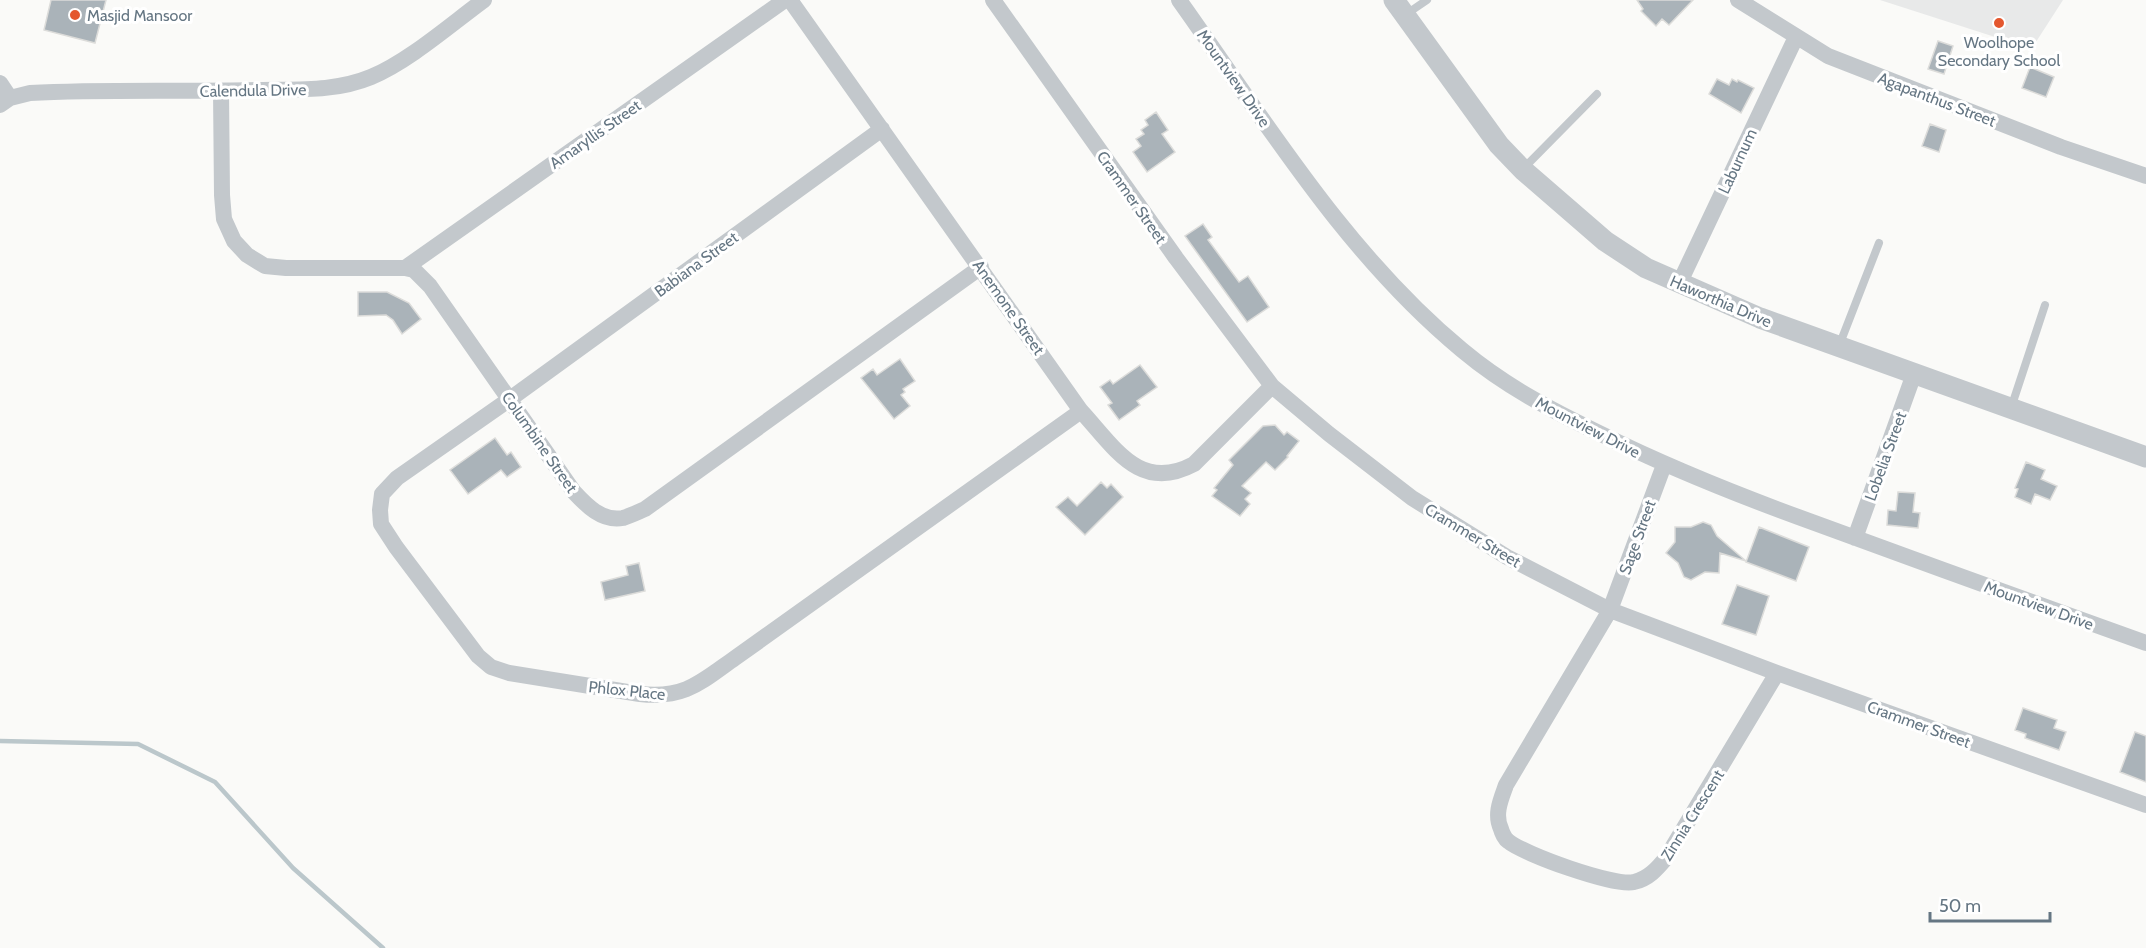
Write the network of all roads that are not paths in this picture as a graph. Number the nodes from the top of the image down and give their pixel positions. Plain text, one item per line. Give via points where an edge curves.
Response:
1 (484, 0) edge
2 (785, 0) edge
3 (790, 0) edge
4 (993, 0) edge
5 (1179, 0) edge
6 (1427, 0) edge
7 (1738, 0) edge
8 (1400, 8) edge
9 (1796, 37) junction
10 (0, 83) edge
11 (221, 91) junction
12 (1597, 94) dead end
13 (5, 102) edge
14 (882, 129) junction
15 (1523, 170) junction
16 (2146, 176) edge
17 (1879, 243) dead end
18 (981, 267) junction
19 (405, 268) junction
20 (1679, 284) junction
21 (2045, 305) dead end
22 (1839, 346) junction
23 (1914, 374) junction
24 (1272, 386) junction
25 (510, 399) junction
26 (2011, 408) junction
27 (1081, 411) junction
28 (2146, 457) edge
29 (1664, 465) junction
30 (1855, 538) junction
31 (1610, 610) junction
32 (2146, 643) edge
33 (1777, 673) junction
34 (2146, 805) edge

1 - 11 street, Calendula Drive via 409,55 348,85
2 - 19 street, Amaryllis Street
3 - 14 street, Anemone Street
4 - 24 street, Crammer Street
5 - 29 street, Mountview Drive via 1332,216 1388,280 1462,350 1507,383 1542,406
6 - 8 lane
7 - 9 street, Agapanthus Street
8 - 15 street, Haworthia Drive via 1477,117
9 - 16 street, Agapanthus Street via 1873,75
9 - 20 street, Laburnum
10 - 13 street
11 - 13 street, Calendula Drive via 30,93
11 - 19 street via 224,219 234,241 247,255 264,266 286,268
12 - 15 lane
14 - 18 street, Anemone Street
14 - 25 street, Babiana Street
15 - 20 street, Haworthia Drive via 1605,241
17 - 22 lane
18 - 25 street, Columbine Street via 645,509 621,518 598,513 585,504
18 - 27 street, Anemone Street
19 - 25 street, Columbine Street via 414,270 430,285
20 - 22 street, Haworthia Drive
21 - 26 lane
22 - 23 street, Haworthia Drive
23 - 26 street, Haworthia Drive
23 - 30 street, Lobelia Street
24 - 27 street, Anemone Street via 1194,465 1180,472 1153,474 1135,467
24 - 31 street, Crammer Street via 1412,498 1507,557
25 - 27 street, Phlox Place via 397,478 382,494 381,524 478,656 491,667 658,696 691,688 709,676
26 - 28 street, Haworthia Drive
29 - 30 street, Mountview Drive
29 - 31 street, Sage Street
30 - 32 street, Mountview Drive
31 - 33 street, Crammer Street
31 - 33 street, Zinnia Crescent via 1506,785 1497,816 1508,841 1586,874 1632,883 1656,871
33 - 34 street, Crammer Street

